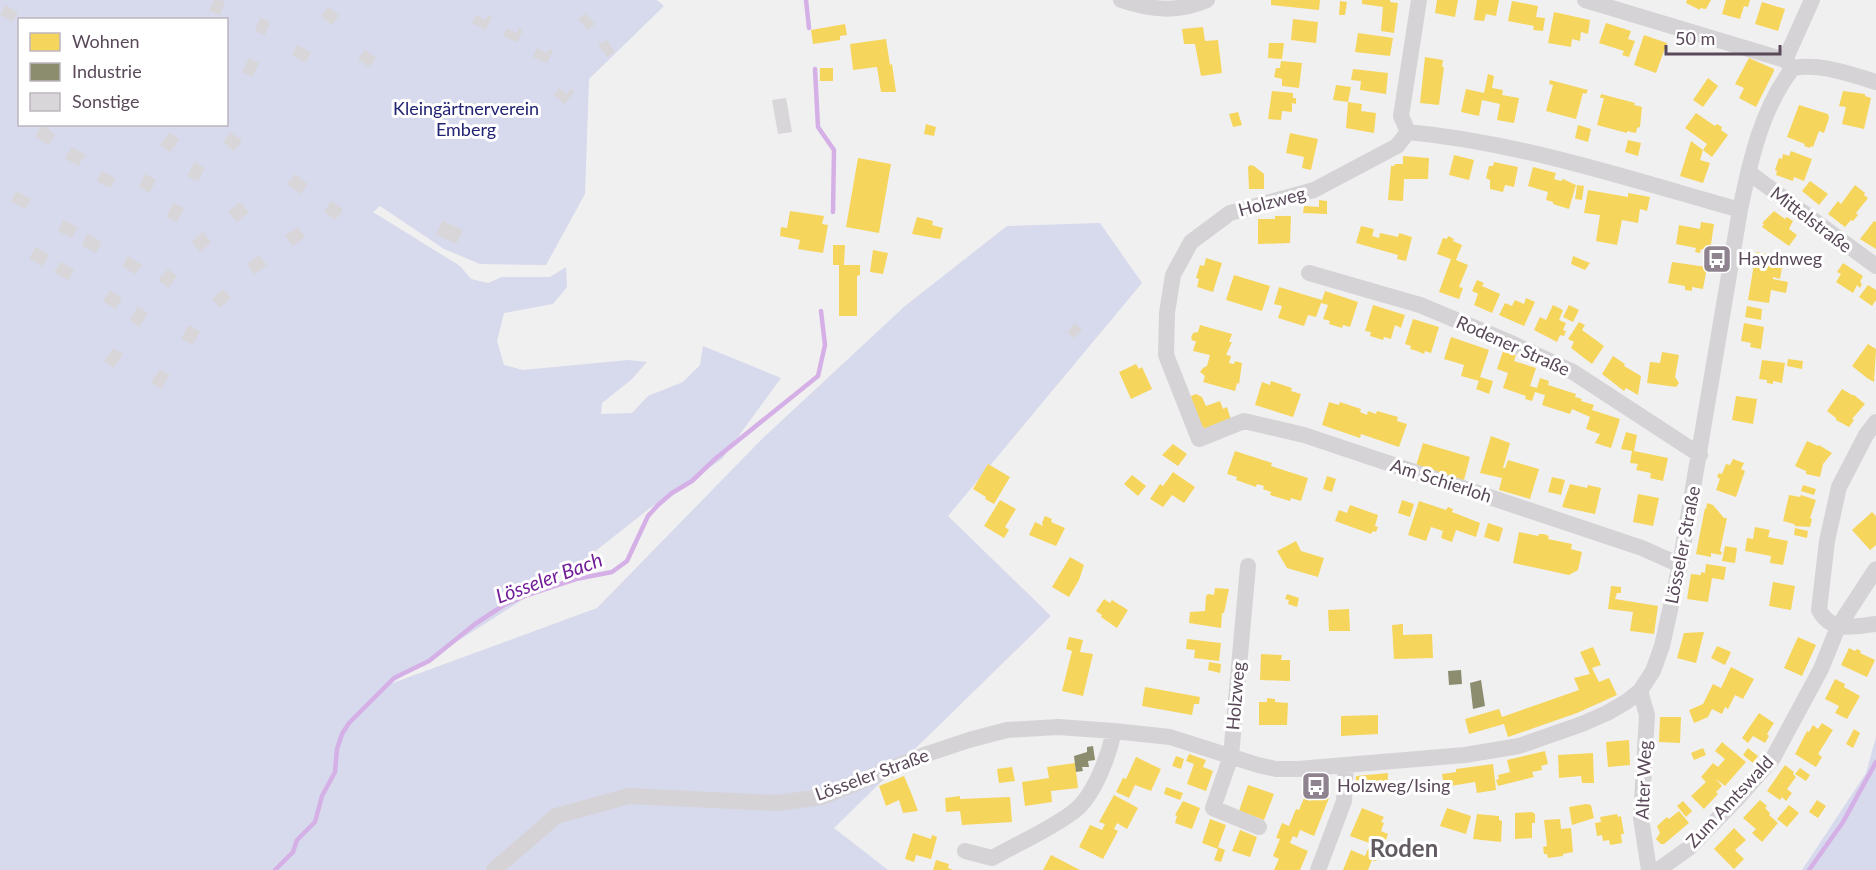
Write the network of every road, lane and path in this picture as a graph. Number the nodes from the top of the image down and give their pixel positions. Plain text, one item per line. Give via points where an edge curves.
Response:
1 (1121, 0) edge
2 (1207, 0) edge
3 (1419, 0) edge
4 (1585, 0) edge
5 (1812, 0) edge
6 (1789, 64) junction
7 (1876, 81) edge
8 (1408, 132) junction
9 (1748, 172) junction
10 (1740, 210) junction
11 (1876, 266) edge
12 (1309, 273) dead end
13 (1876, 422) edge
14 (1199, 439) joint
15 (1700, 455) junction
16 (1680, 565) junction
17 (1248, 566) dead end
18 (1876, 569) edge
19 (1876, 624) edge
20 (1838, 627) junction
21 (1640, 691) junction
22 (1114, 730) junction
23 (1231, 756) junction
24 (1346, 765) junction
25 (1259, 826) dead end
26 (965, 851) dead end
27 (994, 864) edge
28 (494, 870) edge
29 (1318, 870) edge
30 (1649, 870) edge
31 (1658, 870) edge

1 - 2 street via 1146,8 1176,10
3 - 8 street via 1401,116
4 - 6 street
5 - 6 street, Lösseler Straße
6 - 7 street via 1826,68
6 - 9 street, Lösseler Straße
8 - 10 street via 1522,149
8 - 14 street, Holzweg via 1397,146 1314,190 1230,213 1191,242 1173,275 1166,355
9 - 10 street, Lösseler Straße
9 - 11 street, Mittelstraße
10 - 15 street, Lösseler Straße
12 - 15 street, Rodener Straße via 1420,305 1512,343 1573,372
13 - 20 street via 1839,487 1827,541 1819,610 1824,620
14 - 16 street, Am Schierloh via 1244,422 1304,435 1642,548
15 - 16 street, Lösseler Straße
16 - 21 street, Lösseler Straße via 1662,646
17 - 23 street, Holzweg
18 - 20 street, Zum Amtswald
19 - 20 street
20 - 31 street, Zum Amtswald via 1821,669 1773,758 1689,848
21 - 24 street, Lösseler Straße via 1607,713 1519,746
21 - 30 street, Alter Weg via 1647,715 1641,818
22 - 23 street, Lösseler Straße via 1170,737
22 - 27 street via 1097,779 1074,812
22 - 28 street, Lösseler Straße via 1058,727 997,732 927,754 822,797 777,803 629,796 556,816
23 - 24 street, Lösseler Straße via 1276,769
23 - 25 street via 1213,808
24 - 29 street via 1344,801
26 - 27 street

